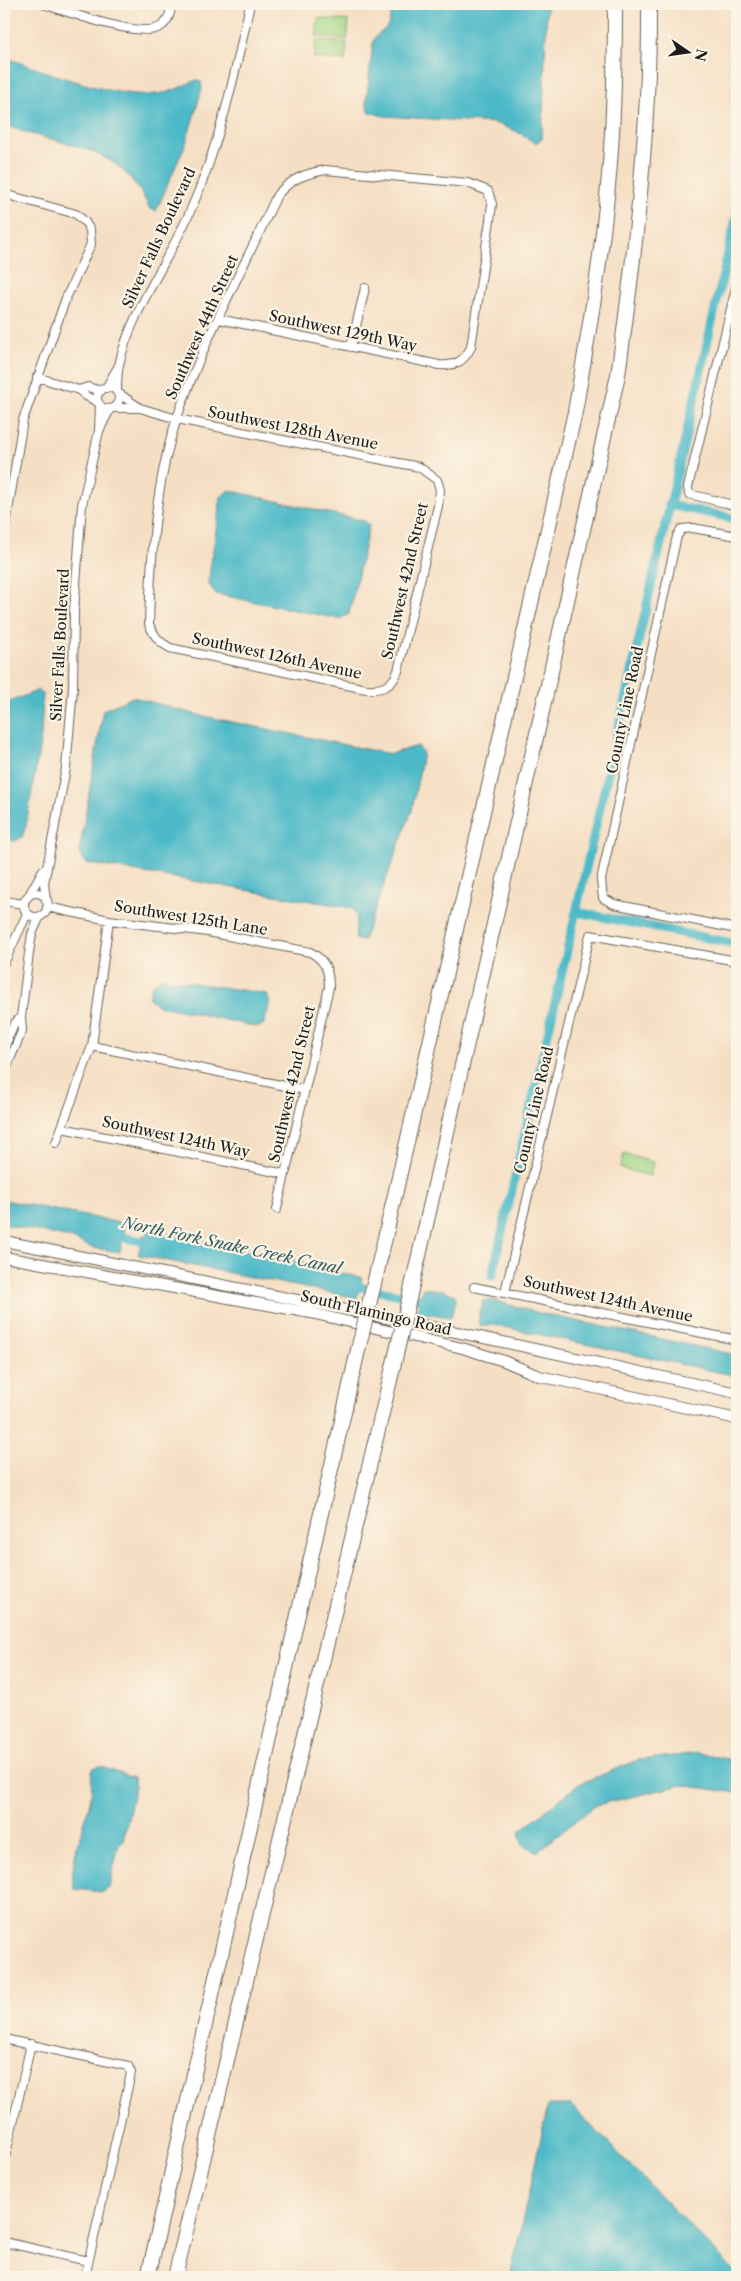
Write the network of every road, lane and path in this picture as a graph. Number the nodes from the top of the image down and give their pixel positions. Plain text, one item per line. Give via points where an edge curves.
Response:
1 (43, 4) edge
2 (172, 4) edge
3 (250, 4) edge
4 (615, 4) edge
5 (649, 4) edge
6 (4, 194) edge
7 (737, 284) edge
8 (365, 288) dead end
9 (219, 319) junction
10 (352, 347) junction
11 (461, 361) joint
12 (118, 367) junction
13 (37, 377) junction
14 (80, 390) junction
15 (103, 390) junction
16 (118, 393) junction
17 (99, 403) junction
18 (112, 408) junction
19 (140, 408) junction
20 (177, 418) junction
21 (99, 431) junction
22 (437, 480) joint
23 (737, 506) edge
24 (4, 535) edge
25 (737, 536) edge
26 (161, 643) joint
27 (388, 686) joint
28 (47, 861) junction
29 (4, 901) edge
30 (26, 901) junction
31 (47, 904) junction
32 (27, 914) junction
33 (40, 916) junction
34 (109, 920) junction
35 (737, 929) edge
36 (737, 961) edge
37 (4, 963) edge
38 (326, 965) joint
39 (21, 1018) junction
40 (92, 1046) junction
41 (4, 1048) edge
42 (4, 1073) edge
43 (305, 1090) junction
44 (62, 1128) junction
45 (56, 1142) dead end
46 (285, 1174) junction
47 (277, 1209) dead end
48 (4, 1242) edge
49 (4, 1257) edge
50 (474, 1287) dead end
51 (505, 1292) junction
52 (737, 1340) edge
53 (737, 1394) edge
54 (737, 1419) edge
55 (4, 2039) edge
56 (30, 2044) junction
57 (4, 2162) edge
58 (4, 2242) edge
59 (88, 2261) junction
60 (84, 2277) edge
61 (148, 2277) edge
62 (175, 2277) edge

1 - 2 street via 104,23 149,32 162,27 170,17
3 - 12 street, Silver Falls Boulevard via 214,150 189,215 143,304
4 - 61 highway, bridge via 608,185 595,296 575,412
5 - 62 highway, bridge via 642,172 618,376 395,1359
6 - 13 street via 76,214 90,230 91,244 66,298
7 - 23 street via 688,487 689,494
8 - 10 street
9 - 10 street, Southwest 129th Way
9 - 11 street, Southwest 44th Street via 277,195 294,179 325,170 468,182 488,191 492,204 471,347
9 - 20 street, Southwest 44th Street
10 - 11 street, Southwest 129th Way via 439,365 452,366
12 - 15 street, Silver Falls Boulevard
12 - 16 street, Silver Falls Boulevard
13 - 14 street
13 - 24 street via 23,420
14 - 15 street, Southwest 128th Avenue via 88,387
14 - 17 street
15 - 16 street, Southwest 128th Avenue
15 - 17 street, Silver Falls Boulevard
16 - 18 street, Silver Falls Boulevard via 118,403
16 - 19 street, Southwest 128th Avenue
17 - 18 street
17 - 21 street, Silver Falls Boulevard
18 - 19 street, Southwest 128th Avenue
18 - 21 street, Silver Falls Boulevard
19 - 20 street, Southwest 128th Avenue
20 - 22 street, Southwest 128th Avenue via 419,468
20 - 26 street, Southwest 44th Street via 152,544 149,624
21 - 28 street, Silver Falls Boulevard via 82,505 66,768
22 - 27 street, Southwest 42nd Street via 440,490 438,506 398,671
25 - 35 street, County Line Road via 693,528 682,529 677,536 601,880 603,898 614,904
26 - 27 street, Southwest 126th Avenue via 170,648 366,688
28 - 30 street, Silver Falls Boulevard
28 - 31 street, Silver Falls Boulevard via 43,892
29 - 30 street
30 - 31 street via 38,894
30 - 32 street
31 - 33 street
31 - 34 street, Southwest 125th Lane
32 - 33 street
32 - 37 street
33 - 39 street via 32,934
34 - 38 street, Southwest 125th Lane via 208,932 310,952
34 - 40 street
36 - 51 street, County Line Road via 590,935
38 - 43 street, Southwest 42nd Street via 329,987
39 - 41 street via 14,1024
39 - 42 street via 22,1031
40 - 43 street
40 - 44 street
43 - 46 street, Southwest 42nd Street
44 - 45 street
44 - 46 street, Southwest 124th Way
46 - 47 street, Southwest 42nd Street
48 - 53 main road, South Flamingo Road via 461,1333
49 - 54 main road, South Flamingo Road via 311,1313 462,1348 539,1376
50 - 51 street, Southwest 124th Avenue
51 - 52 street, Southwest 124th Avenue
55 - 56 street
56 - 57 street
56 - 59 street via 128,2066 132,2073
58 - 59 street
59 - 60 street

